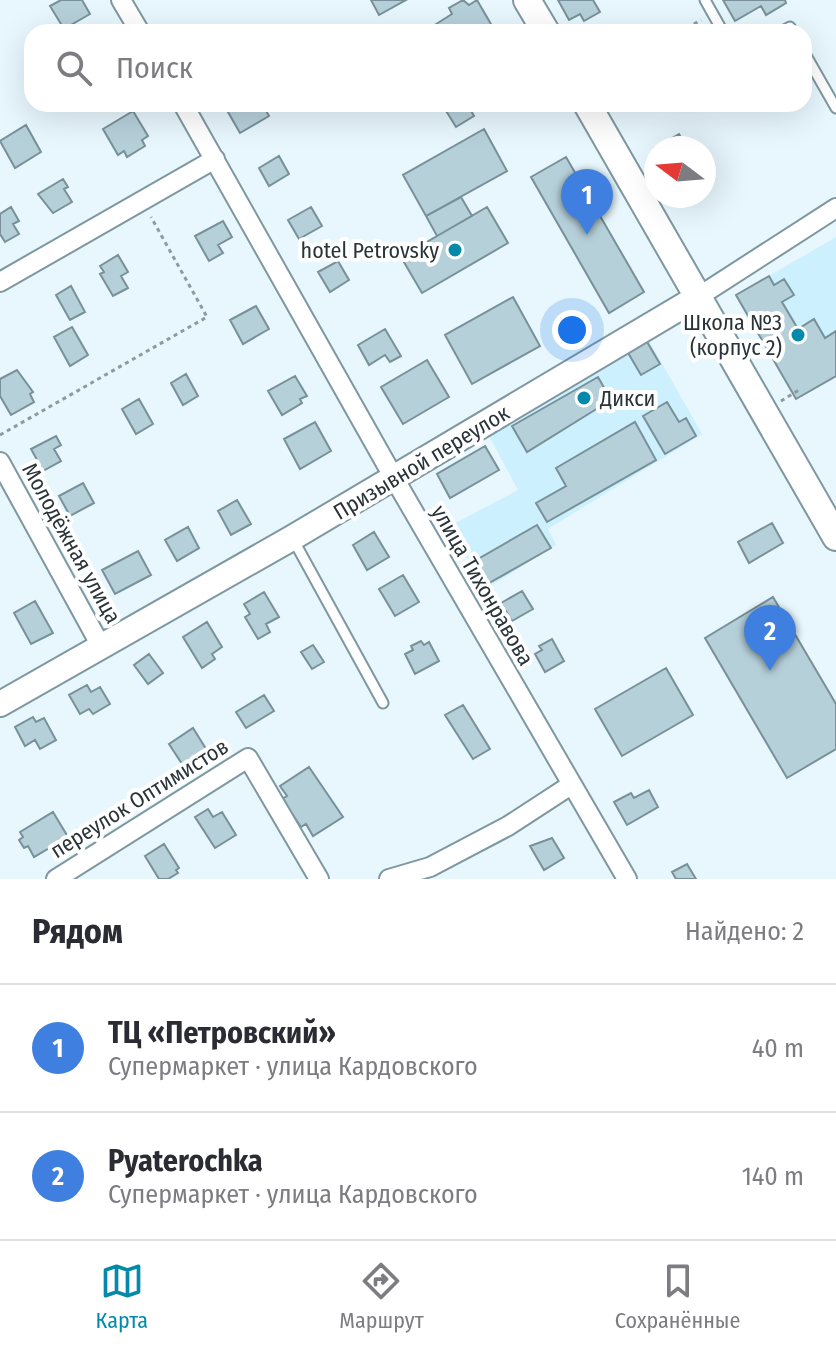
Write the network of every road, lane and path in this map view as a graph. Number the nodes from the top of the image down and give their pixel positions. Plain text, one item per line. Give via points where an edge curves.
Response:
1 (121, 0) edge
2 (527, 0) edge
3 (705, 0) edge
4 (712, 13) junction
5 (135, 24) edge
6 (541, 24) edge
7 (693, 24) edge
8 (718, 24) edge
9 (812, 66) edge
10 (836, 108) edge
11 (188, 112) edge
12 (592, 112) edge
13 (215, 159) junction
14 (142, 201) junction
15 (836, 208) edge
16 (0, 282) edge
17 (698, 297) junction
18 (799, 390) dead end
19 (781, 401) dead end
20 (0, 435) edge
21 (0, 462) edge
22 (394, 478) junction
23 (836, 537) edge
24 (292, 538) junction
25 (102, 648) junction
26 (383, 703) dead end
27 (0, 704) edge
28 (571, 785) junction
29 (56, 879) edge
30 (319, 879) edge
31 (389, 879) edge
32 (627, 879) edge

1 - 5 street
2 - 6 main road
3 - 4 lane
4 - 7 path
4 - 8 lane
9 - 10 lane
11 - 13 street, улица Тихонравова
12 - 17 main road
13 - 14 street
13 - 22 street, улица Тихонравова
14 - 16 street
14 - 20 path via 207,317
15 - 17 street, Призывной переулок
17 - 22 street, Призывной переулок via 673,318
17 - 23 main road
18 - 19 path
21 - 25 street, Молодёжная улица
22 - 24 street, Призывной переулок
22 - 28 street, улица Тихонравова
24 - 25 street, Призывной переулок
24 - 26 lane
25 - 27 street, Призывной переулок
28 - 31 street via 430,867
28 - 32 street, улица Тихонравова
29 - 30 street, переулок Оптимистов via 248,758

